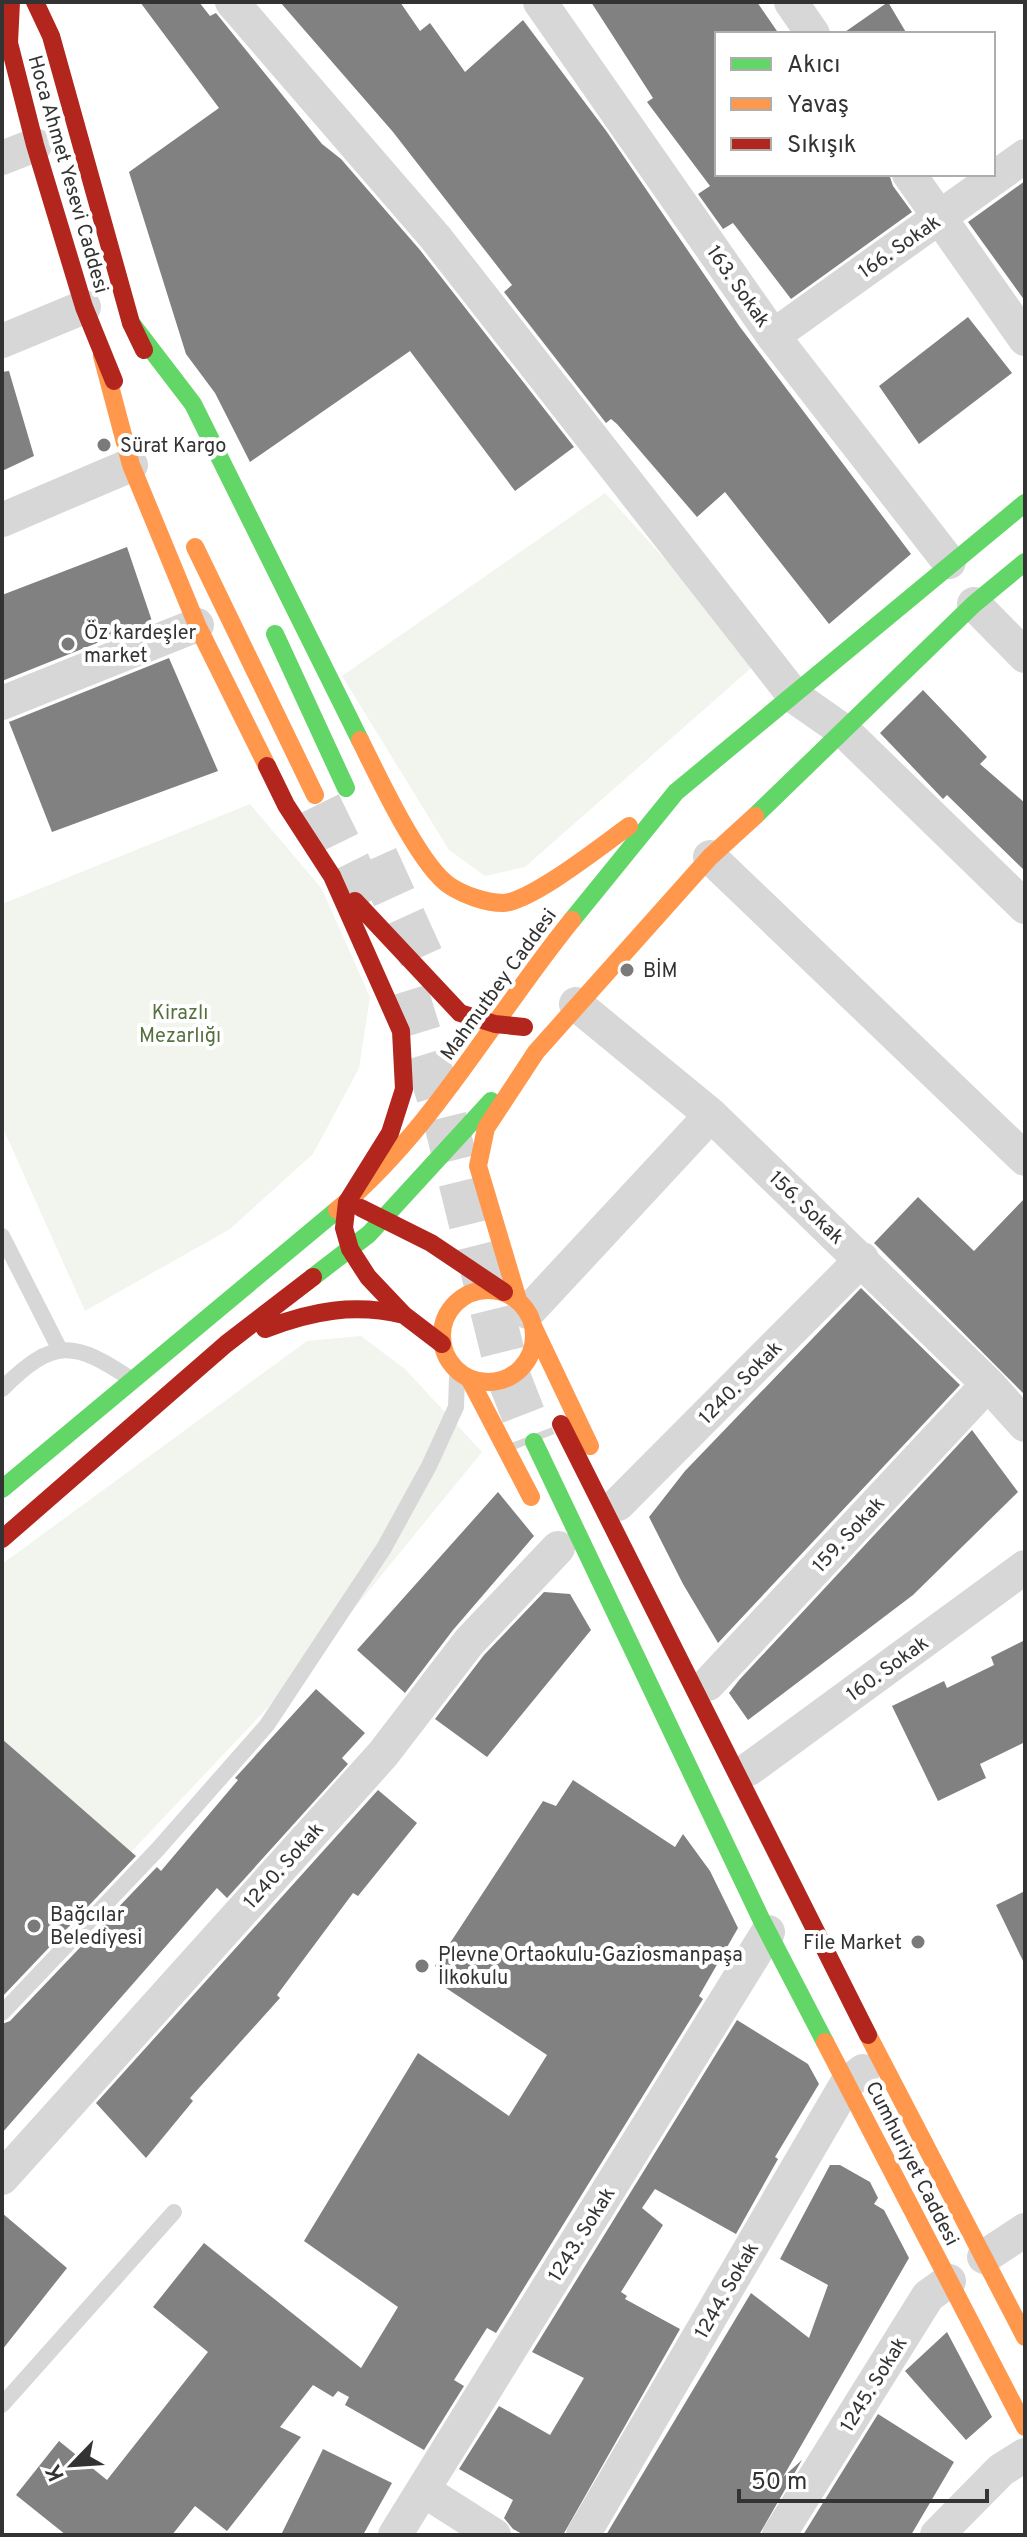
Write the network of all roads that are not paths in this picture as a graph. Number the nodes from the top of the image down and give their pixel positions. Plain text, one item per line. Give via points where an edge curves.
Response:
1 (11, 2) edge
2 (35, 2) edge
3 (232, 2) edge
4 (540, 2) edge
5 (791, 2) edge
6 (812, 32) edge
7 (35, 145) junction
8 (1025, 156) edge
9 (2, 158) edge
10 (910, 176) edge
11 (939, 218) junction
12 (84, 307) junction
13 (131, 323) junction
14 (773, 336) junction
15 (1025, 339) edge
16 (2, 341) edge
17 (102, 356) junction
18 (170, 407) dead end
19 (137, 452) junction
20 (1025, 503) edge
21 (2, 520) edge
22 (184, 524) dead end
23 (949, 562) junction
24 (1025, 562) edge
25 (974, 604) junction
26 (268, 619) dead end
27 (197, 625) junction
28 (1025, 656) edge
29 (795, 697) junction
30 (2, 703) edge
31 (845, 732) junction
32 (346, 788) dead end
33 (676, 792) junction
34 (319, 804) tunnel mouth
35 (710, 857) junction
36 (332, 876) junction
37 (1025, 907) edge
38 (576, 1004) junction
39 (495, 1024) junction
40 (536, 1052) junction
41 (711, 1115) junction
42 (1025, 1159) edge
43 (347, 1202) junction
44 (386, 1217) junction
45 (2, 1236) edge
46 (350, 1249) junction
47 (862, 1259) junction
48 (521, 1307) junction
49 (404, 1315) junction
50 (226, 1344) junction
51 (442, 1344) junction
52 (59, 1348) junction
53 (463, 1374) junction
54 (133, 1380) junction
55 (988, 1384) junction
56 (2, 1389) edge
57 (561, 1424) dead end
58 (1025, 1425) edge
59 (534, 1442) tunnel mouth
60 (2, 1489) edge
61 (618, 1504) junction
62 (2, 1539) edge
63 (554, 1541) joint
64 (1025, 1567) edge
65 (708, 1684) junction
66 (749, 1769) junction
67 (705, 1846) dead end
68 (775, 1856) junction
69 (765, 1926) junction
70 (2, 2013) edge
71 (881, 2058) junction
72 (847, 2083) junction
73 (2, 2178) edge
74 (174, 2212) dead end
75 (1025, 2230) edge
76 (984, 2257) junction
77 (949, 2281) junction
78 (1025, 2337) edge
79 (2, 2405) edge
80 (1025, 2427) edge
81 (1025, 2455) edge
82 (423, 2490) junction
83 (395, 2535) edge
84 (494, 2535) edge
85 (583, 2535) edge
86 (779, 2535) edge
87 (937, 2535) edge

1 - 7 main road, Hoca Ahmet Yesevi Caddesi via 9,43
2 - 13 main road, Hoca Ahmet Yesevi Caddesi via 51,36
3 - 29 street via 435,237
4 - 14 street, 163. Sokak
5 - 6 street
7 - 9 street
7 - 12 main road, Hoca Ahmet Yesevi Caddesi
8 - 11 street, 166. Sokak
10 - 11 street
11 - 14 street, 166. Sokak
11 - 15 street
12 - 16 street
12 - 17 main road, Hoca Ahmet Yesevi Caddesi
13 - 18 main road
13 - 33 main road via 193,404 379,779 448,885 505,903 551,881
14 - 23 street, 163. Sokak
17 - 19 main road
17 - 19 main road
19 - 21 street
19 - 27 main road
20 - 23 main road, Mahmutbey Caddesi
22 - 34 main road
23 - 29 main road, Mahmutbey Caddesi
24 - 25 main road
25 - 28 street
25 - 31 main road
26 - 32 main road
27 - 30 street
27 - 36 main road via 286,805
29 - 31 street
29 - 33 main road, Mahmutbey Caddesi
31 - 35 main road
31 - 37 street
33 - 39 main road, Mahmutbey Caddesi via 538,962
35 - 38 main road
35 - 42 street
36 - 39 main road via 460,1013
36 - 43 main road via 401,1031 404,1089 390,1133
38 - 39 main road via 523,1027
38 - 40 main road
38 - 41 street, 156. Sokak
39 - 43 main road, Mahmutbey Caddesi via 402,1145
40 - 44 main road
40 - 48 main road via 486,1128 478,1166
41 - 47 street, 156. Sokak
41 - 48 street
43 - 44 main road
43 - 46 main road via 344,1228
43 - 54 main road, Mahmutbey Caddesi
44 - 46 main road
44 - 48 main road
45 - 52 lane
46 - 49 main road
46 - 50 main road
47 - 55 street, 156. Sokak
47 - 61 street, 1240. Sokak
48 - 51 main road via 488,1289 458,1300 447,1312
48 - 53 main road via 530,1354 511,1376 497,1381
48 - 61 main road
49 - 50 main road via 376,1307 308,1311
49 - 51 main road
50 - 62 main road
51 - 53 main road
52 - 54 lane via 91,1352
52 - 56 lane via 24,1367
53 - 63 main road
53 - 70 lane via 456,1407 384,1548 267,1725
54 - 60 main road, Mahmutbey Caddesi
55 - 58 street, 156. Sokak
55 - 65 street, 159. Sokak
57 - 68 main road
59 - 69 main road
61 - 65 main road
63 - 73 street, 1240. Sokak via 383,1754
64 - 66 street, 160. Sokak
65 - 66 main road
66 - 68 main road
67 - 69 main road
68 - 71 main road, Cumhuriyet Caddesi
69 - 72 main road, Cumhuriyet Caddesi
69 - 82 street, 1243. Sokak
71 - 72 street, 1244. Sokak
71 - 76 main road, Cumhuriyet Caddesi
72 - 77 main road, Cumhuriyet Caddesi
72 - 85 street, 1244. Sokak
74 - 79 lane
75 - 76 street
76 - 78 main road, Cumhuriyet Caddesi
77 - 80 main road, Cumhuriyet Caddesi
77 - 86 street, 1245. Sokak via 928,2296
81 - 87 street via 1001,2470
82 - 83 street, 1243. Sokak
82 - 84 street

